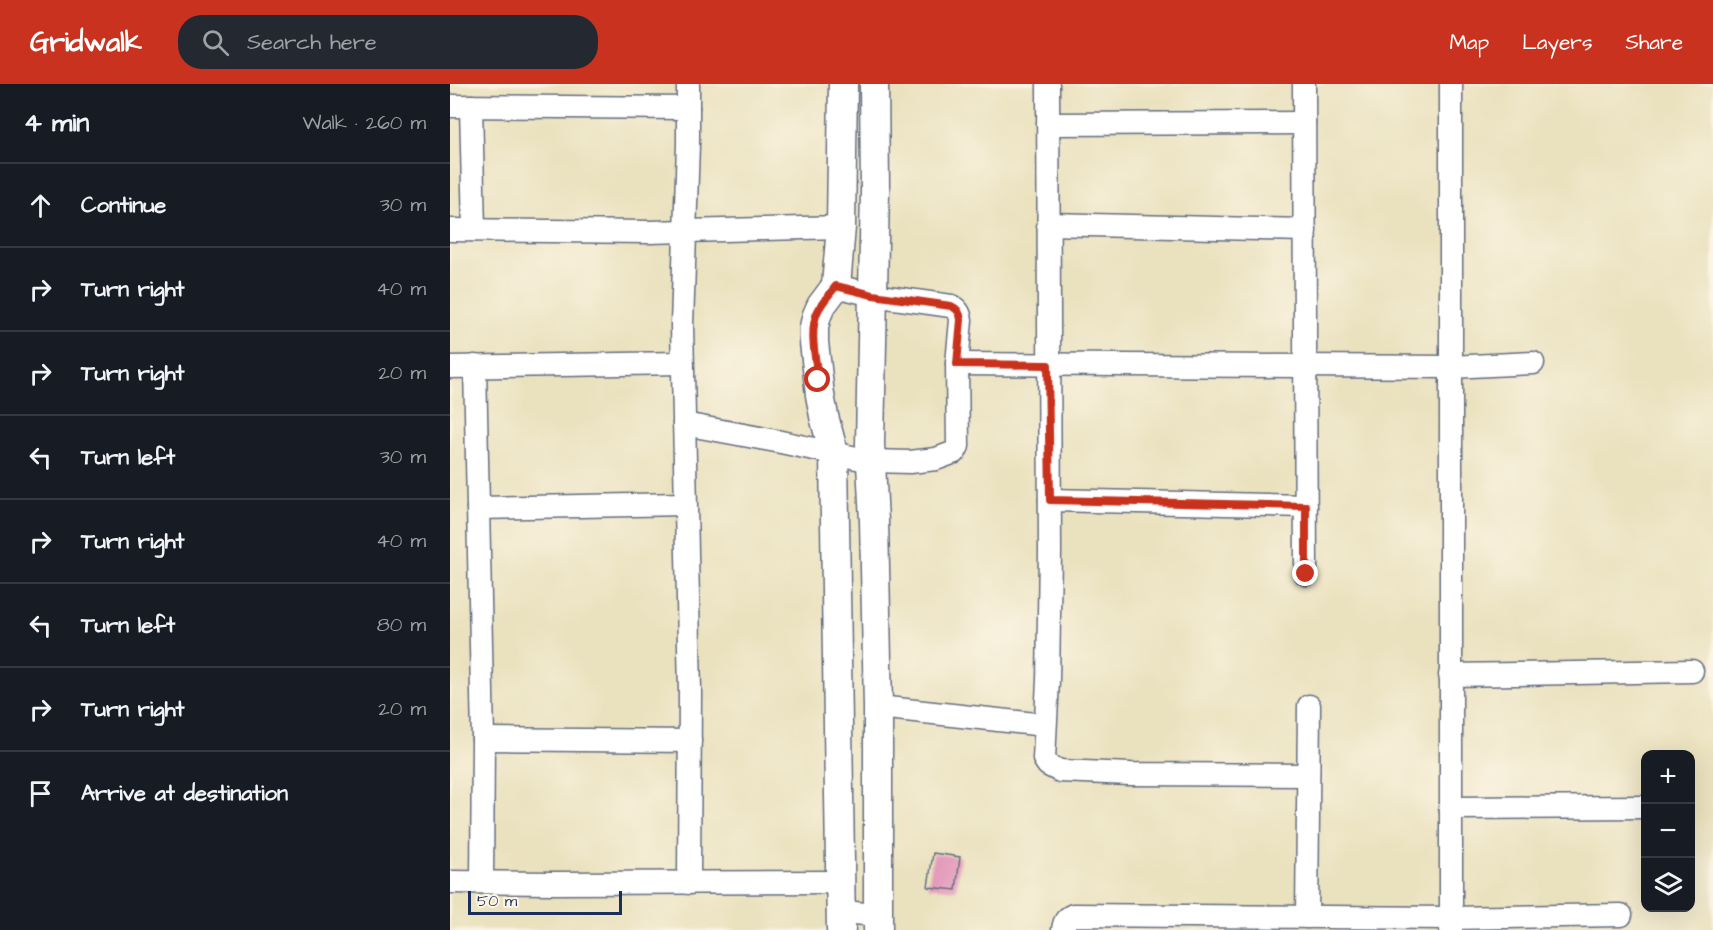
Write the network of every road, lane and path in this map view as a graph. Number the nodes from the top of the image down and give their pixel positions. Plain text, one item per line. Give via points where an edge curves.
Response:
1 (688, 84) edge
2 (843, 84) edge
3 (874, 84) edge
4 (1048, 84) edge
5 (1304, 84) edge
6 (1451, 84) edge
7 (460, 106) edge
8 (688, 108) junction
9 (1304, 123) junction
10 (1048, 124) junction
11 (1048, 224) junction
12 (842, 227) junction
13 (450, 230) edge
14 (474, 230) junction
15 (1305, 230) junction
16 (684, 231) junction
17 (836, 286) junction
18 (873, 295) junction
19 (682, 363) junction
20 (1533, 363) dead end
21 (957, 364) junction
22 (1048, 365) junction
23 (475, 366) junction
24 (450, 367) edge
25 (1305, 367) junction
26 (1450, 367) junction
27 (684, 424) junction
28 (834, 454) junction
29 (871, 461) junction
30 (1050, 500) junction
31 (685, 504) junction
32 (1306, 506) junction
33 (478, 508) junction
34 (1306, 574) dead end
35 (1692, 671) dead end
36 (1450, 675) junction
37 (1309, 706) dead end
38 (878, 707) junction
39 (1045, 725) junction
40 (483, 739) junction
41 (690, 741) junction
42 (1308, 775) junction
43 (1641, 807) edge
44 (1450, 808) junction
45 (450, 882) edge
46 (482, 882) junction
47 (841, 882) junction
48 (689, 883) junction
49 (1621, 915) dead end
50 (1307, 917) junction
51 (842, 921) edge
52 (878, 922) edge
53 (1451, 924) edge
54 (1063, 930) edge

1 - 8 street
2 - 12 street
3 - 18 street
4 - 10 street
5 - 9 street
6 - 26 street
7 - 8 street
7 - 14 street
8 - 16 street
9 - 10 street
9 - 15 street
10 - 11 street
11 - 15 street
11 - 22 street
12 - 16 street
12 - 17 street
13 - 14 street
14 - 16 street
15 - 25 street
16 - 19 street
17 - 18 street
17 - 28 street via 816,315 814,327 820,395
18 - 21 street via 956,309 961,320
18 - 29 street
19 - 23 street
19 - 27 street
20 - 26 street
21 - 22 street
21 - 29 street via 955,452 919,461
22 - 25 street
22 - 30 street
23 - 24 street
23 - 33 street
25 - 26 street
25 - 32 street
26 - 36 street
27 - 28 street
27 - 31 street
28 - 29 street
28 - 47 street
29 - 38 street
30 - 32 street
30 - 39 street
31 - 33 street
31 - 41 street
32 - 34 street
33 - 40 street
35 - 36 street
36 - 44 street
37 - 42 street
38 - 39 street
38 - 52 street
39 - 42 street via 1044,759 1060,771
40 - 41 street
40 - 46 street
41 - 48 street
42 - 50 street
43 - 44 street
44 - 53 street
45 - 46 street
46 - 48 street
47 - 48 street
47 - 51 street
49 - 53 street
50 - 53 street
50 - 54 street via 1073,915 1068,917
51 - 52 street

